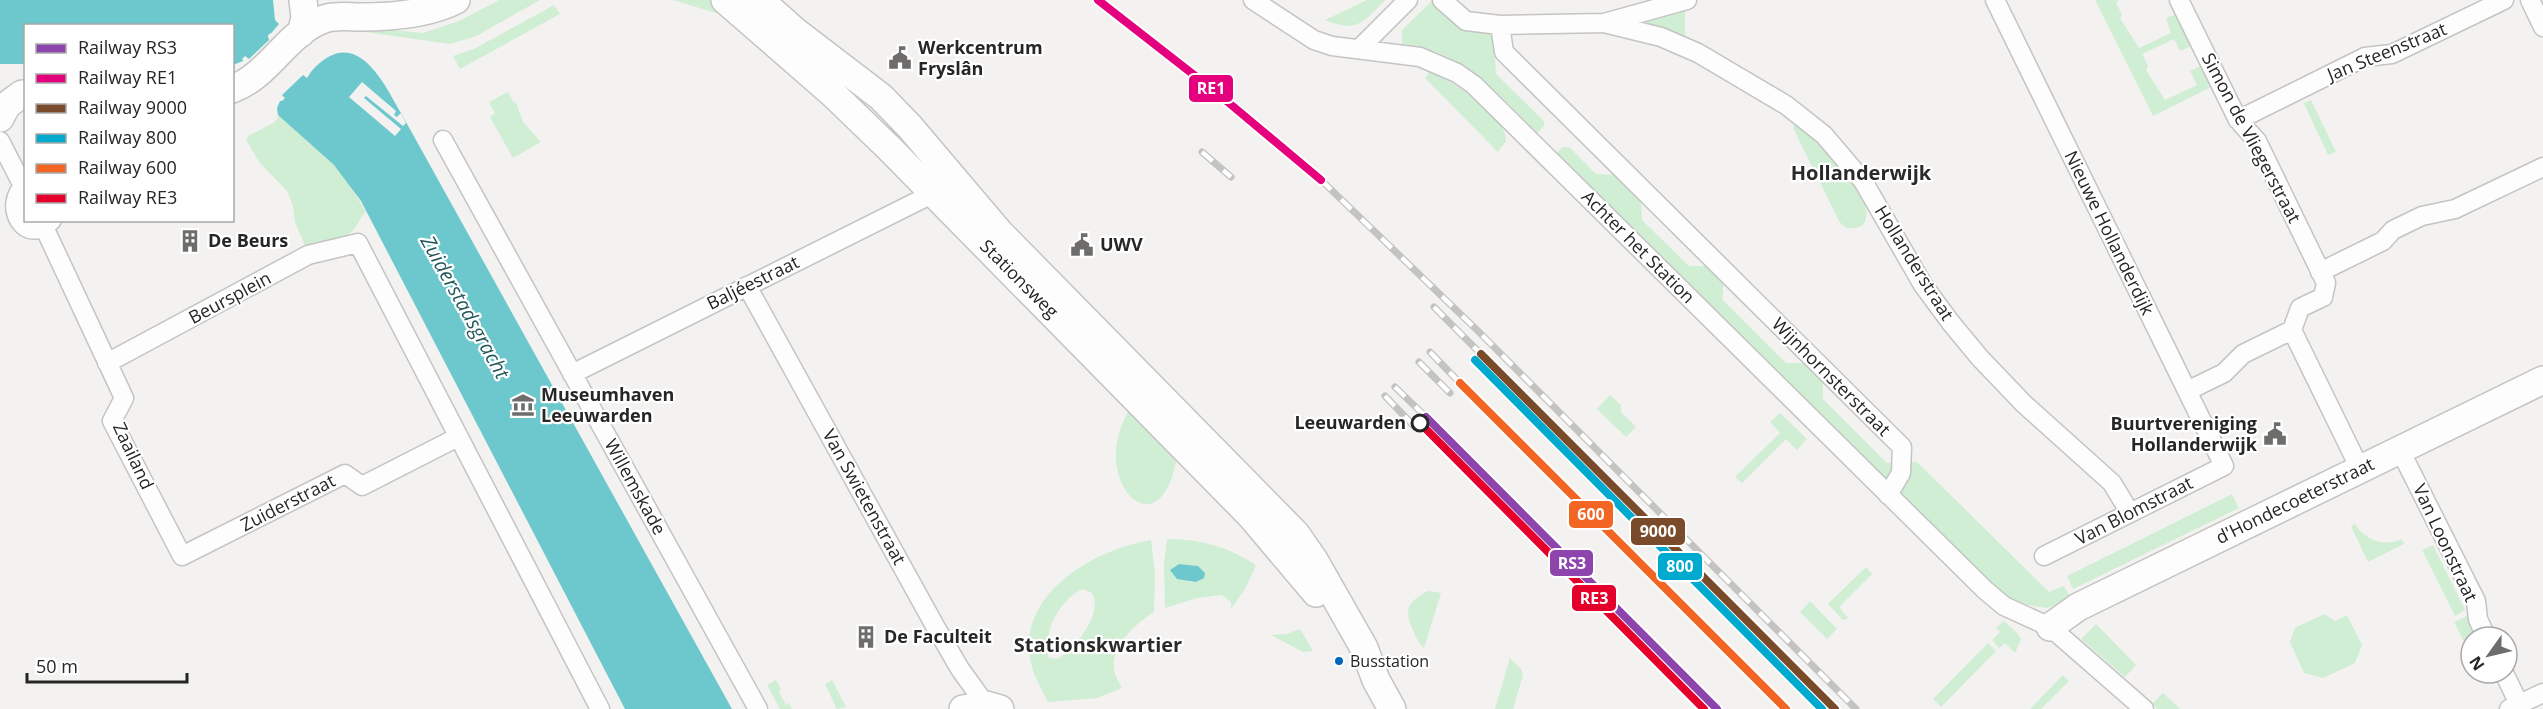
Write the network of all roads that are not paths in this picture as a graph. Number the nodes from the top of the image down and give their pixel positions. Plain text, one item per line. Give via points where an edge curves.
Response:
1 (303, 0) edge
2 (456, 0) edge
3 (725, 0) edge
4 (760, 0) edge
5 (1253, 0) edge
6 (1408, 0) edge
7 (1442, 0) edge
8 (1687, 0) edge
9 (1995, 0) edge
10 (2180, 0) edge
11 (2504, 0) edge
12 (2530, 0) edge
13 (1605, 23) junction
14 (1500, 25) junction
15 (2543, 27) edge
16 (293, 40) junction
17 (1360, 48) junction
18 (234, 88) edge
19 (16, 93) edge
20 (0, 118) edge
21 (2238, 120) junction
22 (442, 140) dead end
23 (0, 141) edge
24 (2543, 167) edge
25 (24, 185) edge
26 (934, 193) junction
27 (6, 220) edge
28 (48, 224) edge
29 (2320, 272) junction
30 (747, 286) junction
31 (2292, 330) junction
32 (107, 363) junction
33 (572, 374) junction
34 (2543, 380) edge
35 (2187, 391) junction
36 (458, 437) junction
37 (2400, 450) junction
38 (2224, 466) joint
39 (2360, 469) junction
40 (1888, 495) junction
41 (2130, 513) junction
42 (213, 541) joint
43 (2044, 556) dead end
44 (1307, 566) junction
45 (2481, 625) edge
46 (2050, 627) junction
47 (2508, 685) edge
48 (2543, 693) edge
49 (2514, 706) edge
50 (983, 708) edge
51 (600, 709) edge
52 (758, 709) edge
53 (1392, 709) edge
54 (2144, 709) edge

1 - 16 main road via 305,18
2 - 16 main road via 398,15 325,19
3 - 26 main road, Stationsweg via 833,94
4 - 44 main road, Stationsweg via 910,127 999,232 1296,534
5 - 17 street, Achter het Station via 1314,40
6 - 17 street
7 - 14 street via 1466,21
8 - 13 street
9 - 35 street, Nieuwe Hollanderdijk
10 - 21 street, Simon de Vliegerstraat
11 - 21 street, Jan Steenstraat via 2392,54 2365,57
12 - 15 street
13 - 14 street
13 - 41 street, Hollanderstraat via 1660,37 1698,53 1786,105 1824,135 1863,181 1923,285 1951,323 2024,404 2112,483
14 - 40 street, Wijnhornsterstraat via 1504,52 1902,447 1901,472
16 - 18 main road via 256,75
17 - 40 street, Achter het Station via 1420,57 1474,85
19 - 20 main road
21 - 29 street, Simon de Vliegerstraat via 2257,141
22 - 33 street, Willemskade
23 - 25 street
24 - 29 street via 2455,209 2422,216 2393,230 2383,241
25 - 27 street via 16,190
26 - 30 street, Baljéestraat
26 - 44 main road, Stationsweg via 1251,516
27 - 28 street via 33,230
28 - 32 street, Zaailand
29 - 31 street, Simon de Vliegerstraat via 2326,291 2323,297 2300,308
30 - 33 street, Baljéestraat
30 - 50 street, Van Swietenstraat
31 - 35 street via 2243,354 2224,373
31 - 39 street
32 - 36 street, Beursplein via 308,255 358,243
32 - 42 street, Zaailand via 124,398 112,421 182,556
33 - 52 street, Willemskade
34 - 37 main road, d'Hondecoeterstraat
35 - 38 street, Nieuwe Hollanderdijk
36 - 42 street, Zuiderstraat via 362,486 345,474
36 - 51 street
37 - 39 main road, d'Hondecoeterstraat
37 - 45 street, Van Loonstraat via 2476,601
38 - 41 street, Van Blomstraat
39 - 46 main road, d'Hondecoeterstraat via 2078,607
40 - 46 street via 2004,606
41 - 43 street, Van Blomstraat
44 - 53 main road via 1364,648
46 - 54 street
47 - 49 street
48 - 49 street

